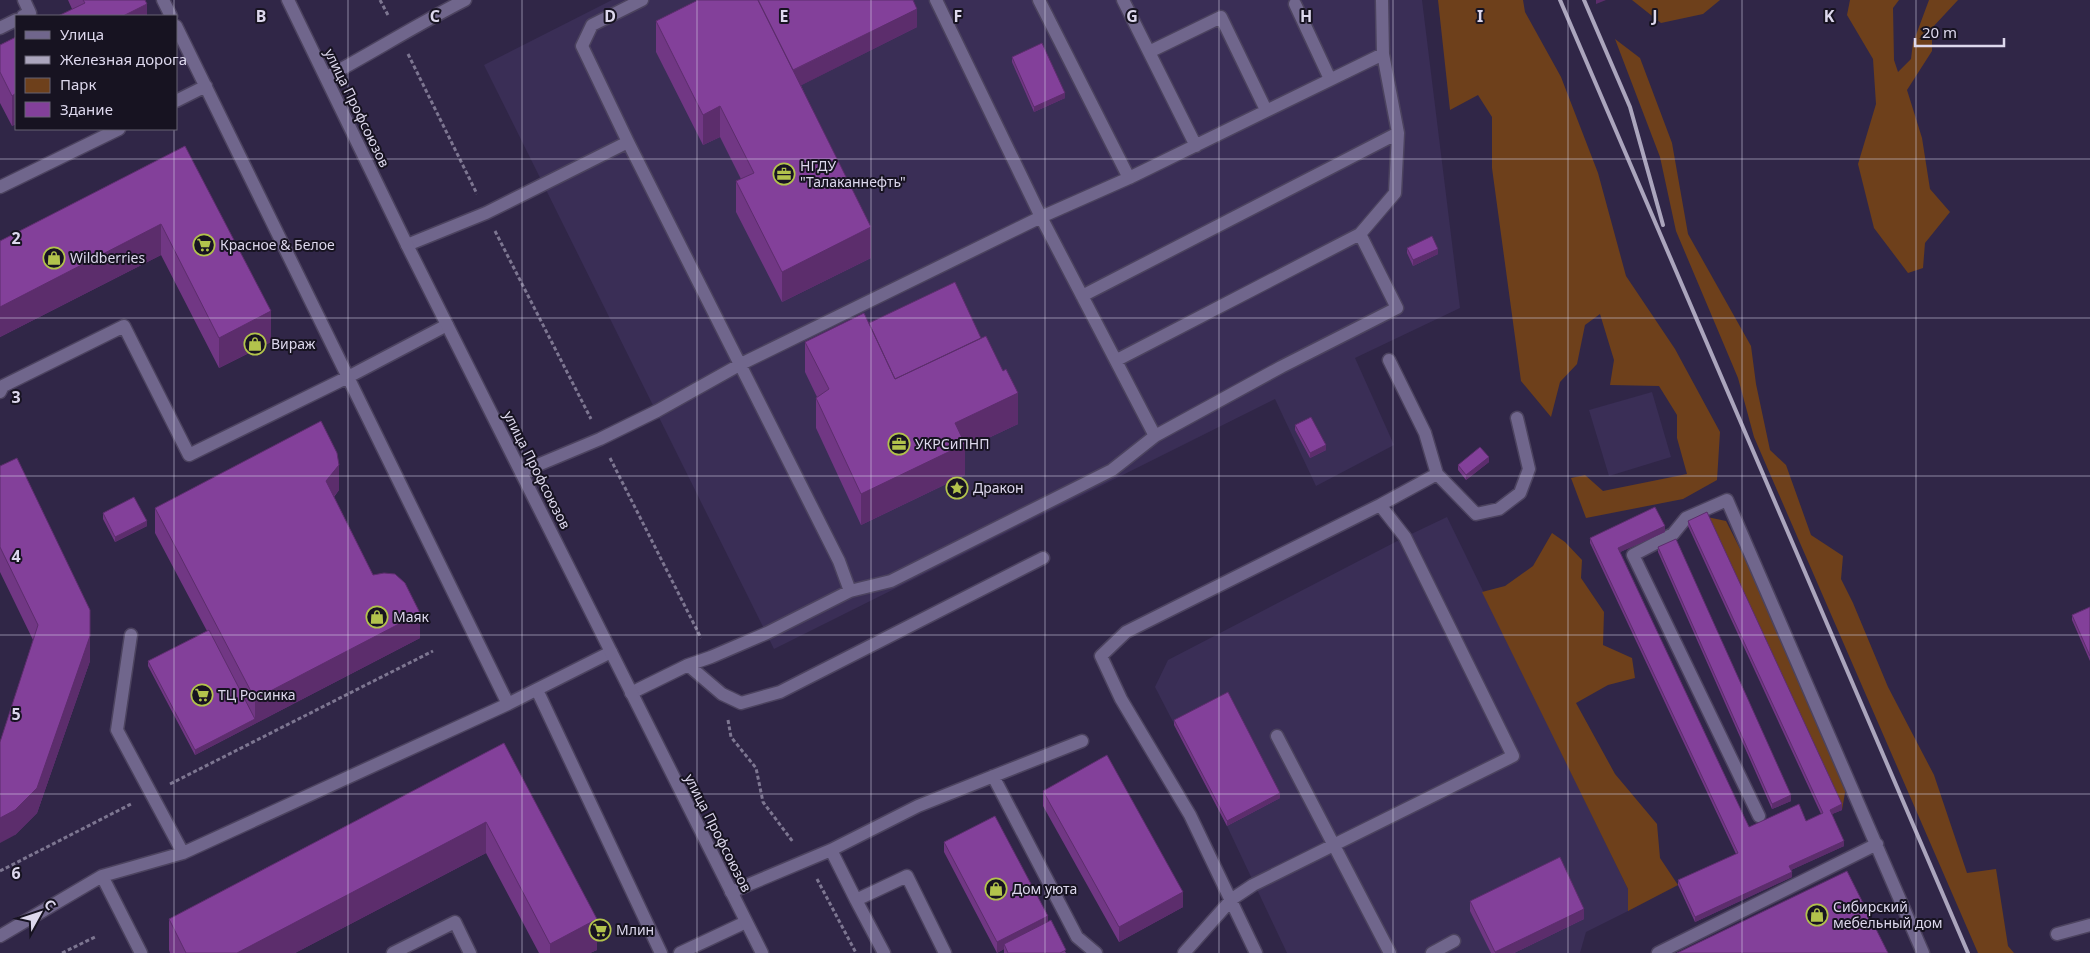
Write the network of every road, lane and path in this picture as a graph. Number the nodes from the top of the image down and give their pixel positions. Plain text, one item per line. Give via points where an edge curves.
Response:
1 (24, 0) edge
2 (163, 0) edge
3 (288, 0) edge
4 (380, 0) edge
5 (464, 0) edge
6 (642, 0) edge
7 (936, 0) edge
8 (1039, 0) edge
9 (1123, 0) edge
10 (1382, 0) edge
11 (1295, 4) dead end
12 (26, 15) edge
13 (170, 15) edge
14 (15, 20) edge
15 (0, 28) edge
16 (178, 30) edge
17 (400, 37) junction
18 (1149, 52) junction
19 (1383, 54) junction
20 (327, 77) junction
21 (1330, 79) junction
22 (206, 86) junction
23 (178, 99) edge
24 (1266, 110) junction
25 (117, 130) edge
26 (1398, 133) junction
27 (628, 142) junction
28 (1196, 146) junction
29 (1129, 178) junction
30 (0, 188) edge
31 (486, 213) junction
32 (1041, 217) junction
33 (1360, 234) junction
34 (407, 245) junction
35 (1082, 296) junction
36 (447, 325) junction
37 (1117, 360) junction
38 (1389, 360) dead end
39 (741, 364) junction
40 (348, 377) junction
41 (0, 392) edge
42 (1517, 418) dead end
43 (1155, 436) junction
44 (600, 439) junction
45 (521, 472) junction
46 (1437, 474) junction
47 (1380, 505) junction
48 (1044, 558) dead end
49 (850, 591) junction
50 (131, 635) dead end
51 (433, 652) dead end
52 (611, 652) junction
53 (711, 658) junction
54 (688, 665) junction
55 (537, 690) junction
56 (631, 693) junction
57 (722, 694) junction
58 (508, 704) junction
59 (1277, 736) dead end
60 (1082, 741) dead end
61 (993, 776) junction
62 (152, 794) junction
63 (1759, 816) dead end
64 (1877, 844) junction
65 (1334, 846) junction
66 (831, 850) junction
67 (183, 852) junction
68 (806, 860) junction
69 (0, 870) edge
70 (102, 876) junction
71 (731, 892) junction
72 (1232, 899) junction
73 (856, 900) junction
74 (746, 922) junction
75 (2090, 924) edge
76 (2056, 934) dead end
77 (0, 936) edge
78 (95, 937) dead end
79 (1454, 942) dead end
80 (62, 953) edge
81 (141, 953) edge
82 (393, 953) edge
83 (470, 953) edge
84 (661, 953) edge
85 (680, 953) edge
86 (762, 953) edge
87 (856, 953) edge
88 (884, 953) edge
89 (945, 953) edge
90 (1096, 953) edge
91 (1184, 953) edge
92 (1256, 953) edge
93 (1390, 953) edge
94 (1432, 953) edge
95 (1658, 953) edge
96 (1923, 953) edge

1 - 12 main road via 30,13
2 - 13 main road
3 - 20 main road, улица Профсоюзов
4 - 17 path
5 - 17 main road
6 - 27 main road via 592,25 582,46
7 - 32 main road
8 - 29 main road
9 - 18 main road
10 - 19 main road
11 - 21 main road
14 - 15 main road
16 - 22 main road
17 - 20 main road
17 - 31 path
18 - 24 main road via 1221,17
18 - 28 main road
19 - 21 main road
19 - 26 main road
20 - 34 main road, улица Профсоюзов
21 - 24 main road
22 - 23 main road
22 - 40 main road
24 - 28 main road
25 - 30 main road
26 - 33 main road via 1395,193
26 - 35 main road
27 - 31 main road
27 - 39 main road
28 - 29 main road
29 - 32 main road
31 - 34 main road
31 - 44 path
32 - 35 main road
32 - 39 main road
33 - 37 main road
33 - 43 main road via 1397,308
34 - 36 main road, улица Профсоюзов
35 - 37 main road
36 - 40 main road
36 - 45 main road, улица Профсоюзов
37 - 43 main road
38 - 46 main road via 1425,433
39 - 44 main road
39 - 49 main road via 839,561
40 - 41 main road via 189,455 124,326 4,386
40 - 58 main road
42 - 46 main road via 1529,469 1520,493 1499,509 1476,514
43 - 49 main road via 1112,470 891,581
44 - 45 main road
44 - 53 path
45 - 52 main road, улица Профсоюзов
46 - 47 main road
47 - 65 main road via 1405,537 1513,756
47 - 72 main road via 1126,632 1101,656 1121,699 1190,815
48 - 57 main road via 780,692 741,703
49 - 53 main road
50 - 62 main road via 118,730
51 - 62 path
52 - 55 main road
52 - 56 main road, улица Профсоюзов
53 - 54 main road
54 - 56 main road
54 - 57 main road
55 - 58 main road
55 - 84 main road
56 - 71 main road, улица Профсоюзов
57 - 68 path via 732,737 756,768 763,802
58 - 67 main road
59 - 65 main road
60 - 61 main road
61 - 66 main road via 918,806
61 - 90 main road via 1077,937
62 - 67 main road
62 - 69 path
63 - 64 main road via 1633,555 1673,534 1686,518 1726,500
64 - 95 main road
64 - 96 main road
65 - 72 main road via 1253,884
65 - 93 main road
66 - 68 main road
66 - 73 main road
67 - 70 main road
68 - 71 main road
68 - 87 path
70 - 77 main road
70 - 81 main road
71 - 74 main road, улица Профсоюзов
72 - 91 main road
72 - 92 main road
73 - 88 main road
73 - 89 main road via 907,876
74 - 85 main road
74 - 86 main road, улица Профсоюзов
75 - 76 main road
78 - 80 path
79 - 94 main road
82 - 83 main road via 455,922

